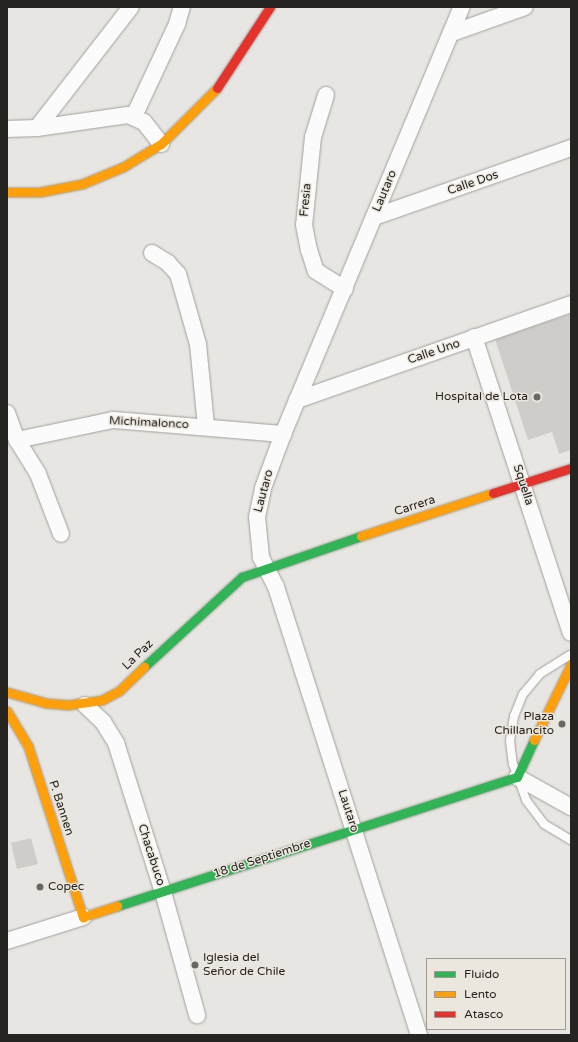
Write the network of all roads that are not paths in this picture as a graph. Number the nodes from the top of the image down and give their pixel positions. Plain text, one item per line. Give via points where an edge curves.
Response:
1 (131, 7) edge
2 (182, 7) edge
3 (270, 7) edge
4 (525, 7) edge
5 (459, 8) edge
6 (452, 33) junction
7 (326, 95) dead end
8 (134, 116) junction
9 (37, 128) junction
10 (7, 129) edge
11 (161, 144) junction
12 (571, 148) edge
13 (7, 192) edge
14 (374, 217) junction
15 (152, 253) dead end
16 (345, 289) junction
17 (571, 304) edge
18 (474, 338) junction
19 (297, 400) junction
20 (7, 413) edge
21 (206, 426) junction
22 (283, 434) junction
23 (12, 437) edge
24 (571, 468) edge
25 (522, 484) junction
26 (61, 534) dead end
27 (266, 567) junction
28 (571, 633) edge
29 (571, 654) edge
30 (571, 664) edge
31 (7, 692) edge
32 (46, 703) junction
33 (85, 705) junction
34 (7, 711) edge
35 (32, 712) dead end
36 (28, 725) dead end
37 (28, 746) junction
38 (517, 777) junction
39 (571, 807) edge
40 (354, 830) junction
41 (571, 840) edge
42 (163, 892) junction
43 (83, 917) junction
44 (7, 941) edge
45 (197, 1015) dead end
46 (419, 1035) edge

1 - 9 street
2 - 8 street via 177,24
3 - 11 street via 216,90
4 - 6 street
5 - 6 street, Lautaro
6 - 14 street, Lautaro
7 - 16 street, Fresia via 314,137 304,225 316,271
8 - 9 street
8 - 11 street via 144,122
9 - 10 street
11 - 13 street via 123,167 82,184 40,192
12 - 14 street, Calle Dos
14 - 16 street, Lautaro
15 - 21 street via 168,263 178,274 198,344
16 - 19 street, Lautaro
17 - 18 street, Calle Uno
18 - 19 street, Calle Uno
18 - 25 street, Squella
19 - 22 street, Lautaro
20 - 23 street
21 - 22 street, Michimalonco
21 - 23 street, Michimalonco via 114,420
22 - 27 street, Lautaro via 263,488 257,516 258,546
23 - 26 street via 38,474
24 - 25 street, Carrera
25 - 27 street, Carrera
25 - 28 street, Squella
27 - 33 street, La Paz via 232,584 119,691
27 - 40 street, Lautaro via 276,586
29 - 38 lane via 540,674 517,706 510,741
30 - 38 street
31 - 32 street, La Paz
32 - 33 street, La Paz
32 - 35 street
33 - 42 street, Chacabuco via 103,722 116,743
34 - 37 street, P. Bannen
36 - 37 street
37 - 43 street, P. Bannen
38 - 39 street
38 - 40 street, 18 de Septiembre
38 - 41 lane via 533,811 544,824
40 - 42 street, 18 de Septiembre
40 - 46 street, Lautaro
42 - 43 street, 18 de Septiembre
42 - 45 street, Chacabuco
43 - 44 street, 18 de Septiembre

